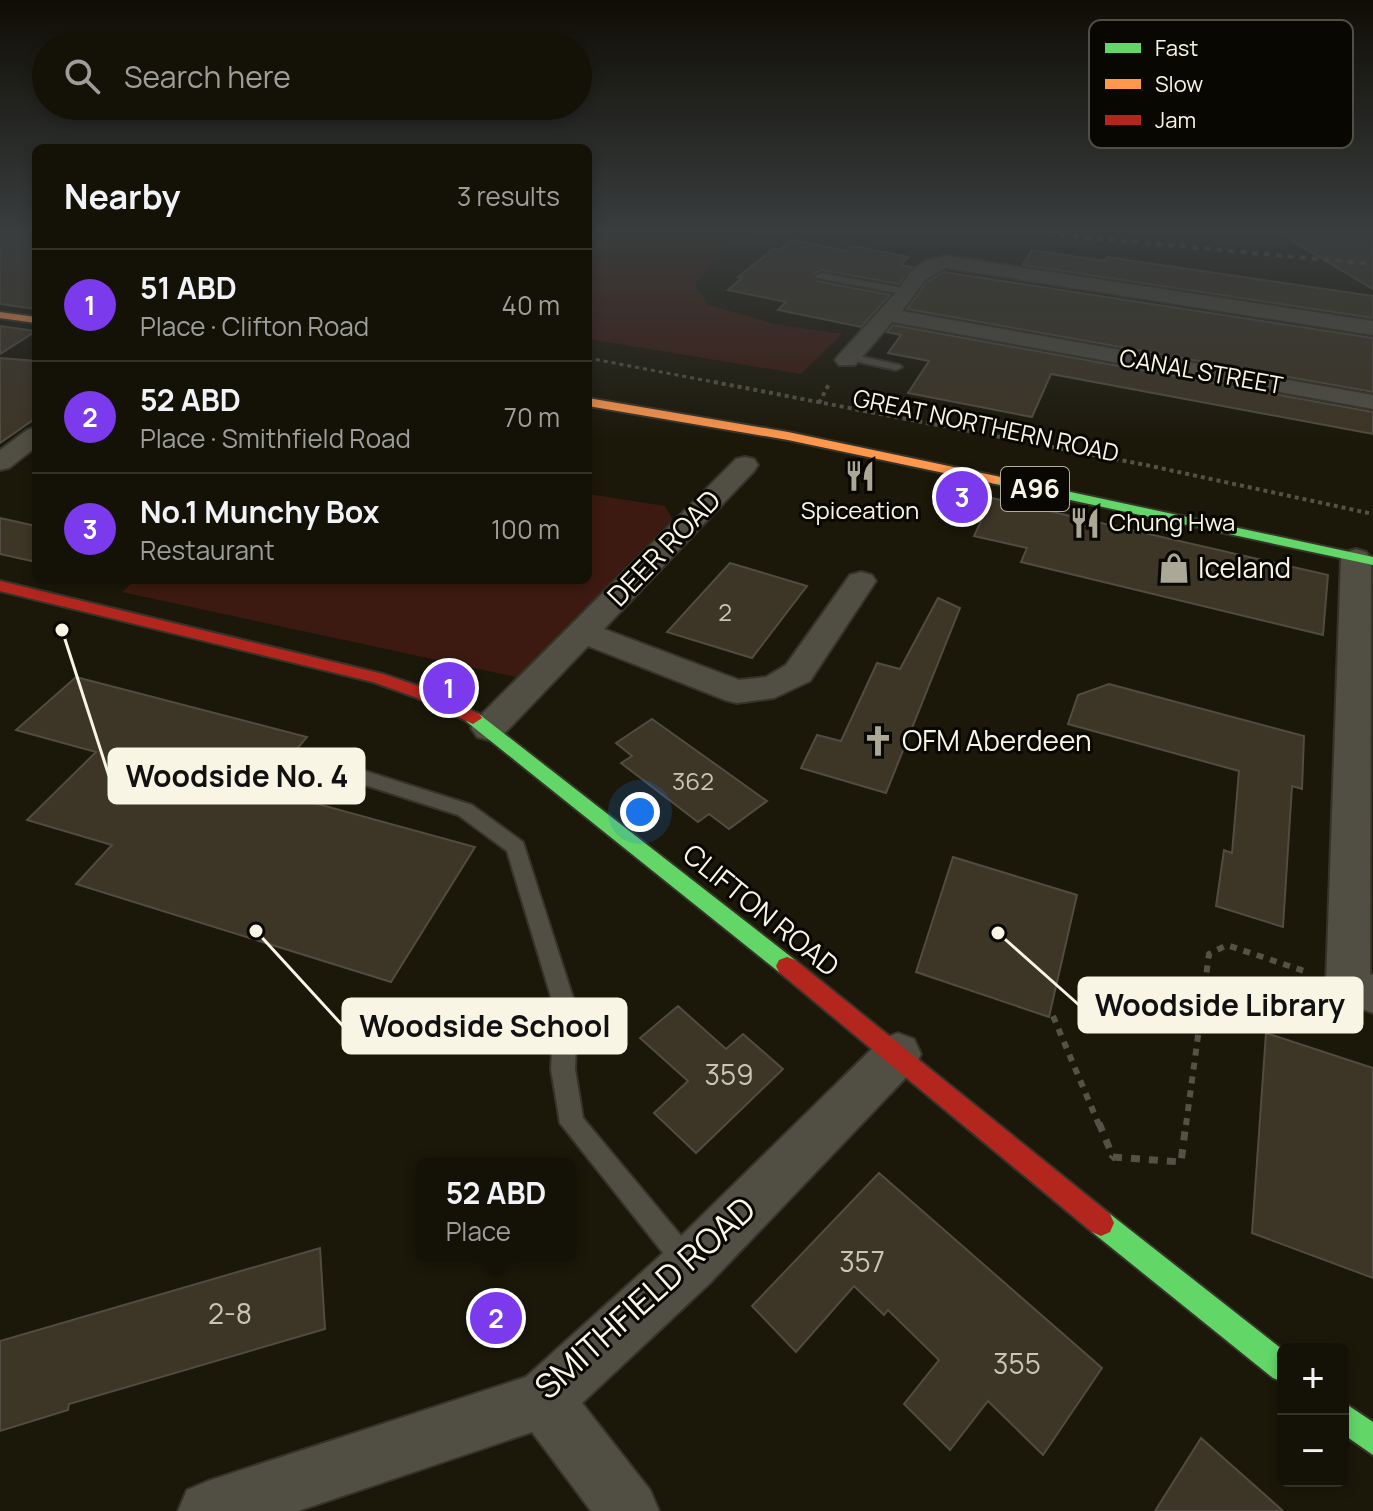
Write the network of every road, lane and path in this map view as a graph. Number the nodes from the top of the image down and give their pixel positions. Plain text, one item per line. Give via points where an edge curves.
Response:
1 (899, 302) edge
2 (1205, 302) edge
3 (0, 315) edge
4 (887, 315) junction
5 (32, 319) edge
6 (1373, 328) edge
7 (592, 359) edge
8 (848, 359) joint
9 (896, 367) dead end
10 (1373, 402) edge
11 (592, 403) edge
12 (32, 438) edge
13 (0, 462) edge
14 (745, 465) dead end
15 (1373, 514) edge
16 (1364, 559) edge
17 (861, 581) dead end
18 (0, 586) edge
19 (584, 633) junction
20 (489, 728) junction
21 (340, 770) dead end
22 (1360, 990) edge
23 (1053, 1016) dead end
24 (898, 1054) junction
25 (1113, 1157) junction
26 (1067, 1196) junction
27 (690, 1265) junction
28 (1277, 1363) edge
29 (543, 1400) junction
30 (1349, 1421) edge
31 (1373, 1440) edge
32 (208, 1511) edge
33 (629, 1511) edge

1 - 4 street
2 - 6 street
3 - 5 street
4 - 8 street
4 - 10 street, CANAL STREET
7 - 15 path
8 - 9 lane
11 - 16 street, A96 via 696,418
12 - 13 street
14 - 19 street, DEER ROAD
16 - 22 street via 1355,695
17 - 19 street, DEER ROAD via 798,673 774,687 737,692
18 - 20 street, CLIFTON ROAD via 398,684 447,703
19 - 20 street, DEER ROAD
20 - 24 street, CLIFTON ROAD
21 - 27 lane via 465,810 516,847 566,1010 563,1069 572,1123
22 - 25 path via 1227,945 1209,954 1181,1162
23 - 25 path
24 - 26 street, CLIFTON ROAD
24 - 27 street, SMITHFIELD ROAD
25 - 26 path
26 - 28 street, CLIFTON ROAD
27 - 29 street, SMITHFIELD ROAD
29 - 32 street, SMITHFIELD ROAD
29 - 33 street
30 - 31 street

